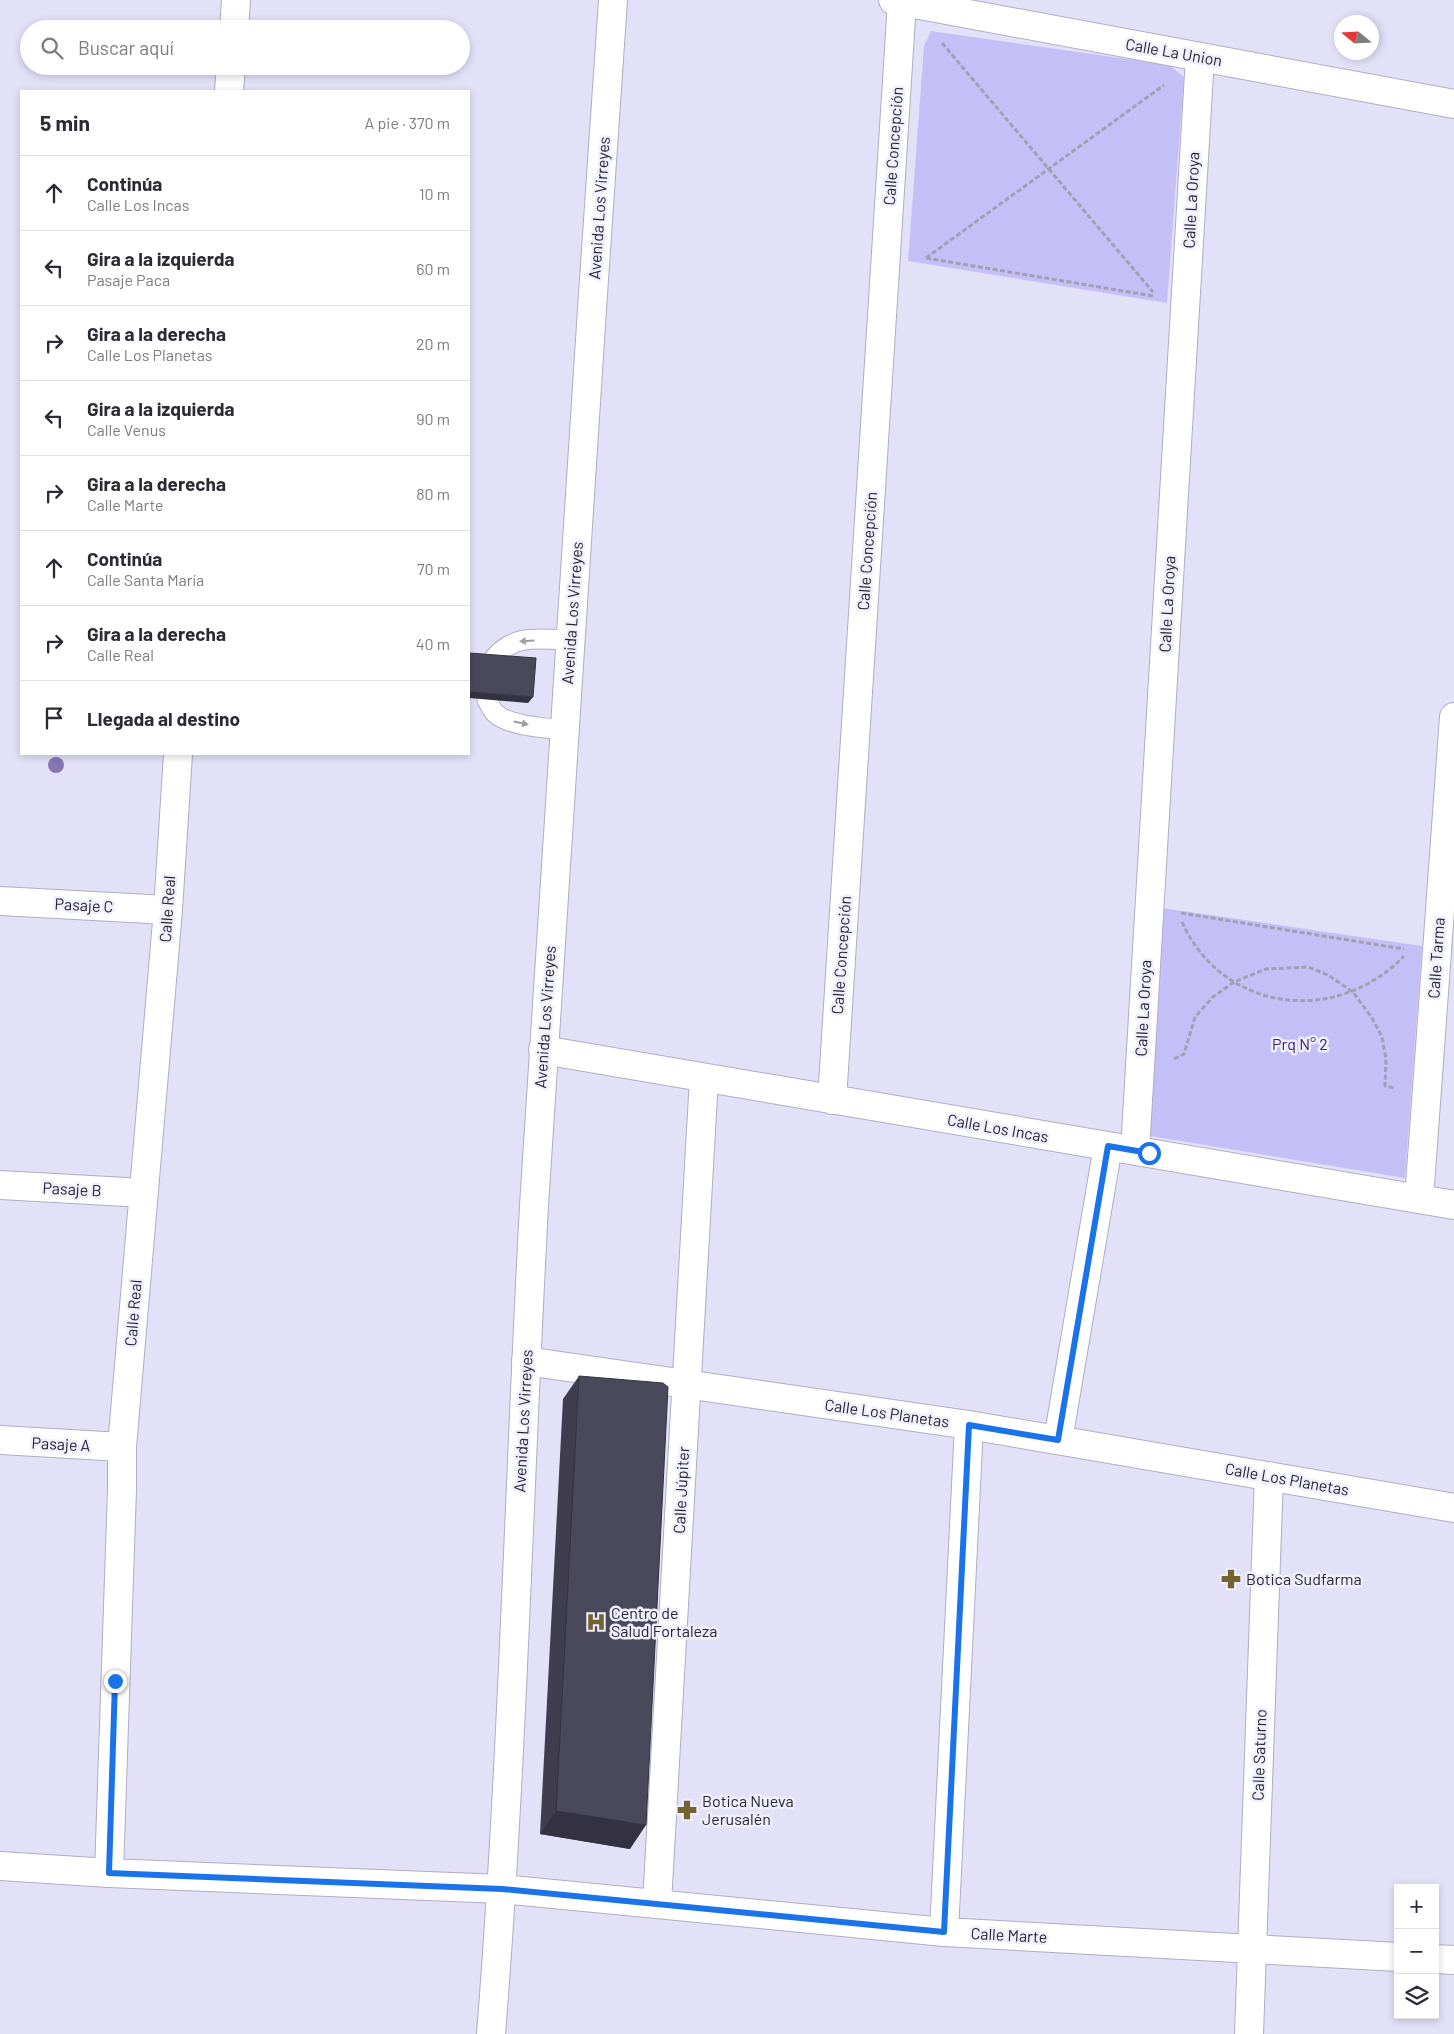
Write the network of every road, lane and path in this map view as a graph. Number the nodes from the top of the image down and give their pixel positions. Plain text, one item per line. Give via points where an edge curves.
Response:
1 (236, 0) edge
2 (613, 0) edge
3 (898, 1) edge
4 (235, 20) edge
5 (941, 41) dead end
6 (1200, 57) junction
7 (230, 75) edge
8 (1169, 82) dead end
9 (229, 90) edge
10 (1454, 104) edge
11 (1049, 169) junction
12 (570, 640) junction
13 (492, 661) edge
14 (487, 700) edge
15 (1454, 717) edge
16 (564, 730) junction
17 (178, 755) edge
18 (0, 901) edge
19 (168, 910) junction
20 (1234, 982) junction
21 (1353, 992) junction
22 (543, 1050) junction
23 (1170, 1061) dead end
24 (704, 1078) junction
25 (1401, 1091) dead end
26 (832, 1100) junction
27 (1108, 1146) junction
28 (1135, 1151) junction
29 (0, 1185) edge
30 (144, 1193) junction
31 (1419, 1199) junction
32 (1454, 1205) edge
33 (526, 1361) junction
34 (686, 1384) junction
35 (969, 1425) junction
36 (0, 1440) edge
37 (1058, 1440) junction
38 (122, 1447) junction
39 (1269, 1476) junction
40 (1454, 1508) edge
41 (0, 1866) edge
42 (109, 1873) junction
43 (502, 1889) junction
44 (658, 1903) junction
45 (944, 1932) junction
46 (1252, 1949) junction
47 (1394, 1957) edge
48 (1439, 1959) edge
49 (1454, 1960) edge
50 (491, 2034) edge
51 (1249, 2034) edge

1 - 4 street
2 - 12 street, Avenida Los Virreyes
3 - 6 street, Calle La Union
3 - 26 street, Calle Concepción
5 - 11 path
6 - 10 street, Calle La Union
6 - 28 street, Calle La Oroya
7 - 9 street
8 - 11 path
11 - 11 path via 1144,282 1156,297 926,258
12 -> 13 lane via 515,641 500,650
12 - 16 street, Avenida Los Virreyes
14 -> 16 lane via 494,713 509,721
15 - 31 street, Calle Tarma
16 - 22 street, Avenida Los Virreyes
17 - 19 street, Calle Real
18 - 19 street, Pasaje C
19 - 30 street, Calle Real
20 - 21 path via 1280,999 1329,999
20 - 21 path via 1266,969 1308,967 1328,975
20 - 21 path via 1200,952 1178,913 1410,950 1387,972
20 - 23 path via 1213,997 1195,1017 1184,1054
21 - 25 path via 1382,1037 1386,1059 1385,1086
22 - 24 street, Calle Los Incas
22 - 33 street, Avenida Los Virreyes
24 - 26 street, Calle Los Incas
24 - 34 street, Calle Júpiter
26 - 27 street, Calle Los Incas
27 - 28 street, Calle Los Incas
27 - 37 street
28 - 31 street, Calle Los Incas
29 - 30 street, Pasaje B
30 - 38 street, Calle Real
31 - 32 street, Calle Los Incas
33 - 34 street, Calle Los Planetas
33 - 43 street, Avenida Los Virreyes
34 - 35 street, Calle Los Planetas
34 - 44 street, Calle Júpiter
35 - 37 street, Calle Los Planetas
35 - 45 street
36 - 38 street, Pasaje A
37 - 39 street, Calle Los Planetas
38 - 42 street, Calle Real
39 - 40 street, Calle Los Planetas
39 - 46 street, Calle Saturno
41 - 42 street, Calle Marte
42 - 43 street, Calle Marte
43 - 44 street, Calle Marte
43 - 50 street, Avenida Los Virreyes
44 - 45 street, Calle Marte
45 - 46 street, Calle Marte
46 - 47 street, Calle Marte
46 - 51 street, Calle Saturno
48 - 49 street

